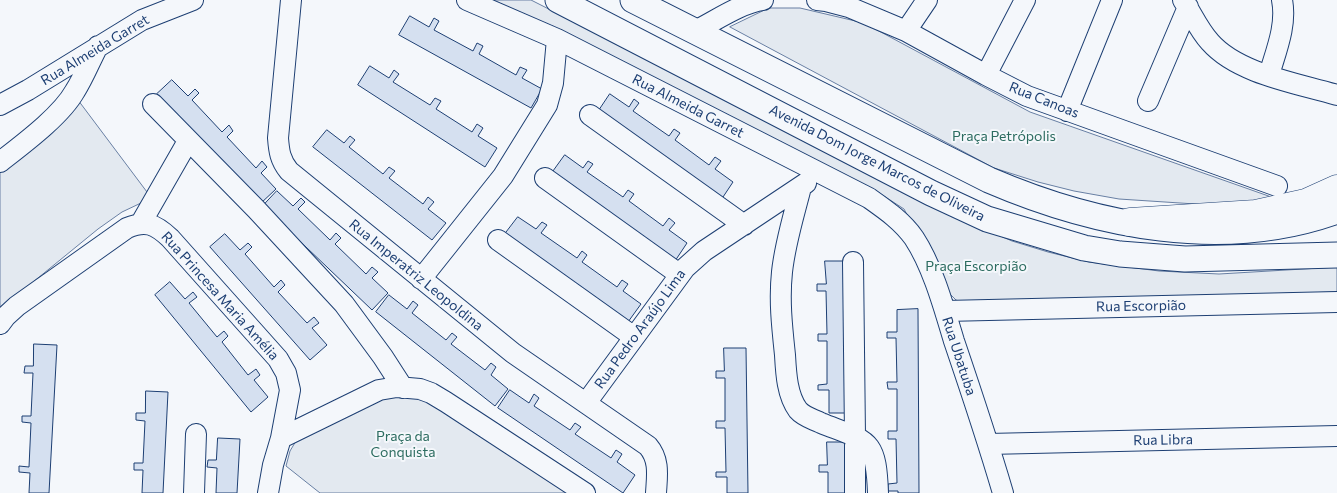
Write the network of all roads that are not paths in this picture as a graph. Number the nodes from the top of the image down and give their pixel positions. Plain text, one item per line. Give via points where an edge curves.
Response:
1 (193, 0) edge
2 (291, 0) edge
3 (467, 0) edge
4 (558, 0) edge
5 (634, 0) edge
6 (763, 0) edge
7 (817, 0) edge
8 (826, 0) edge
9 (927, 0) edge
10 (1025, 0) edge
11 (1112, 0) edge
12 (1282, 0) edge
13 (1185, 4) edge
14 (695, 31) junction
15 (906, 31) junction
16 (557, 39) junction
17 (98, 46) junction
18 (986, 75) junction
19 (1269, 75) junction
20 (1337, 95) edge
21 (1148, 101) dead end
22 (154, 104) dead end
23 (0, 105) edge
24 (1067, 111) junction
25 (590, 116) dead end
26 (188, 141) junction
27 (0, 162) edge
28 (821, 174) junction
29 (545, 178) dead end
30 (1277, 186) dead end
31 (801, 187) junction
32 (1337, 189) edge
33 (1337, 211) edge
34 (1130, 222) junction
35 (141, 223) junction
36 (902, 224) joint
37 (744, 225) junction
38 (498, 240) dead end
39 (1337, 255) edge
40 (853, 262) dead end
41 (679, 274) junction
42 (421, 279) junction
43 (1337, 302) edge
44 (945, 311) junction
45 (0, 324) edge
46 (634, 336) junction
47 (403, 388) junction
48 (586, 403) junction
49 (196, 434) dead end
50 (1337, 436) edge
51 (282, 438) junction
52 (855, 441) junction
53 (988, 444) junction
54 (194, 493) edge
55 (268, 493) edge
56 (585, 493) edge
57 (656, 493) edge
58 (856, 493) edge
59 (878, 493) edge
60 (1003, 493) edge

1 - 17 street, Rua Almeida Garret via 142,20
2 - 42 street, Rua Imperatriz Leopoldina via 278,138 280,156 289,171
3 - 16 street, Rua Almeida Garret
4 - 39 main road, Avenida Dom Jorge Marcos de Oliveira via 931,193 995,221 1084,248 1154,258 1185,260
5 - 14 main road
6 - 14 street
7 - 8 street, Rua Canoas
8 - 15 street, Rua Canoas
9 - 15 street
10 - 18 street
11 - 24 street
12 - 19 street via 1280,40
13 - 19 street via 1204,35 1226,56
13 - 21 street
14 - 34 main road via 988,180 1068,209
15 - 18 street, Rua Canoas
16 - 28 street, Rua Almeida Garret
16 - 42 street via 553,83 547,105 503,176
17 - 23 street, Rua Almeida Garret
17 - 27 street via 75,92 64,106
18 - 24 street, Rua Canoas via 1027,96
19 - 20 street
22 - 26 street
24 - 30 street, Rua Canoas
25 - 37 street
26 - 35 street
26 - 47 street via 344,304
28 - 31 street, Rua Pedro Araújo Lima
28 - 36 street, Rua Almeida Garret via 869,198
29 - 41 street
31 - 37 street, Rua Pedro Araújo Lima
31 - 52 street via 786,248 781,286 787,377 793,401 799,410
32 - 34 highway via 1306,203 1256,214
33 - 34 main road via 1283,226 1221,231 1167,229
35 - 45 street via 126,228 17,306
35 - 51 street, Rua Princesa Maria Amélia via 154,225 170,238 278,359 290,390
36 - 44 street, Rua Ubatuba via 926,260
37 - 41 street, Rua Pedro Araújo Lima via 704,252
38 - 46 street
40 - 52 street
41 - 46 street, Rua Pedro Araújo Lima
42 - 48 street, Rua Imperatriz Leopoldina via 513,353
43 - 44 street, Rua Escorpião
44 - 53 street, Rua Ubatuba
46 - 48 street, Rua Pedro Araújo Lima
47 - 51 street via 379,390
47 - 56 street via 420,389 438,397
48 - 57 street, Rua Imperatriz Leopoldina via 653,451 657,464
49 - 54 street
50 - 53 street, Rua Libra
51 - 55 street, Rua Princesa Maria Amélia
52 - 58 street
52 - 59 street via 867,443 872,451 877,467
53 - 60 street, Rua Ubatuba

